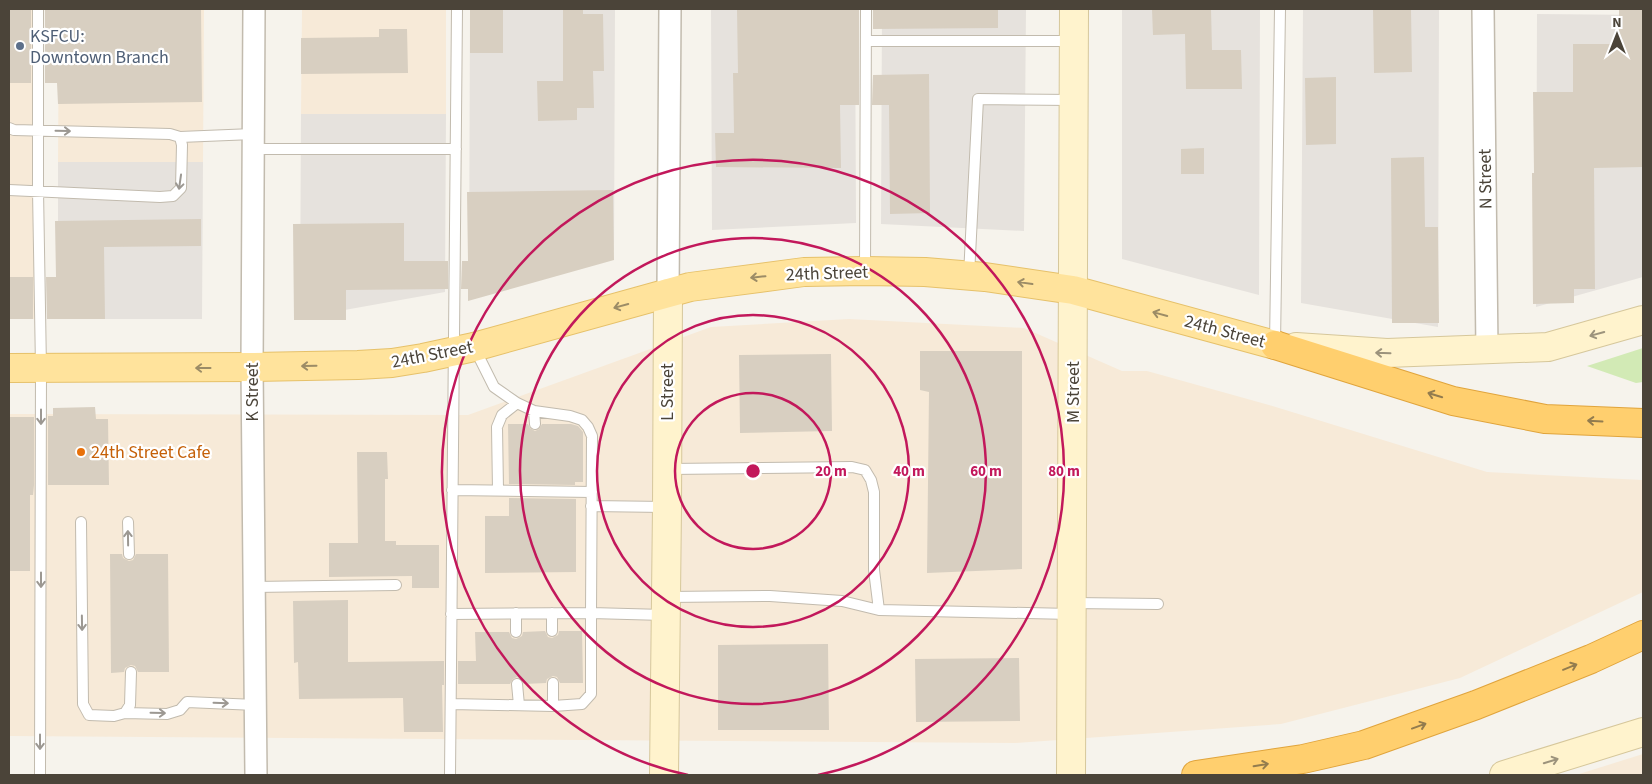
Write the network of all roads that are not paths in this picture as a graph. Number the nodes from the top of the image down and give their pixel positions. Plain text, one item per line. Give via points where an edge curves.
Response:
1 (38, 9) edge
2 (254, 9) edge
3 (457, 9) edge
4 (670, 9) edge
5 (866, 9) edge
6 (1074, 9) edge
7 (1280, 9) edge
8 (1483, 9) edge
9 (866, 41) junction
10 (1074, 41) junction
11 (1074, 100) junction
12 (11, 129) edge
13 (38, 130) junction
14 (180, 137) junction
15 (253, 142) junction
16 (456, 149) junction
17 (9, 190) edge
18 (38, 190) junction
19 (865, 271) junction
20 (969, 276) junction
21 (1073, 290) junction
22 (668, 293) junction
23 (1643, 320) edge
24 (1275, 345) junction
25 (464, 349) junction
26 (1487, 350) junction
27 (252, 367) junction
28 (9, 368) edge
29 (41, 368) junction
30 (517, 403) junction
31 (534, 411) junction
32 (1643, 422) edge
33 (535, 424) dead end
34 (667, 469) junction
35 (452, 490) junction
36 (498, 490) junction
37 (592, 492) junction
38 (591, 506) junction
39 (667, 507) junction
40 (80, 522) dead end
41 (128, 522) dead end
42 (129, 554) dead end
43 (396, 584) dead end
44 (254, 587) junction
45 (1158, 604) dead end
46 (665, 606) junction
47 (1072, 608) junction
48 (879, 610) junction
49 (451, 614) junction
50 (516, 614) junction
51 (552, 614) junction
52 (591, 614) junction
53 (552, 631) dead end
54 (516, 632) dead end
55 (1643, 635) edge
56 (131, 672) dead end
57 (553, 683) dead end
58 (517, 684) dead end
59 (256, 704) junction
60 (451, 704) junction
61 (518, 705) junction
62 (553, 706) junction
63 (126, 713) junction
64 (1643, 732) edge
65 (40, 775) edge
66 (256, 775) edge
67 (450, 775) edge
68 (664, 775) edge
69 (1071, 775) edge
70 (1196, 775) edge
71 (1504, 775) edge

1 - 13 lane
2 - 15 street, K Street
3 - 16 lane
4 - 22 street, L Street
5 - 9 lane
6 - 10 street, M Street
7 - 24 lane
8 - 26 street, N Street
9 - 10 lane
9 - 19 lane
10 - 11 street, M Street
11 - 20 lane via 978,99
11 - 21 street, M Street
12 - 13 lane
13 -> 14 lane via 170,134
13 - 18 lane
14 - 15 lane
14 -> 18 lane via 181,188 173,196
15 - 16 lane
15 - 27 street, K Street
16 - 25 lane
17 - 18 lane
18 - 29 lane
19 - 20 main road, 24th Street
19 -> 22 main road, 24th Street via 804,272 690,287
21 -> 20 main road, 24th Street
24 -> 21 main road, 24th Street
21 - 47 street, M Street
22 -> 25 main road, 24th Street
22 - 34 street, L Street
23 -> 26 street, 24th Street via 1548,347
26 -> 24 street, 24th Street via 1387,353
32 -> 24 highway via 1545,419 1453,401
25 -> 27 main road, 24th Street via 383,363
25 - 30 lane via 494,387
25 - 35 lane
27 -> 29 main road, 24th Street
27 - 44 street, K Street
28 - 29 main road, 24th Street
29 -> 65 lane
30 - 31 lane
30 - 36 lane via 502,415 497,427
31 - 33 lane
31 - 37 lane via 576,418 588,427 592,436
34 - 39 street, L Street
34 - 48 lane via 852,467 865,470 874,492 874,570
35 - 36 lane
35 - 49 lane
36 - 37 lane via 546,487
37 - 38 lane
38 - 39 lane
38 - 52 lane
39 - 46 street, L Street
40 -> 63 lane via 83,704 89,715
42 -> 41 lane
43 - 44 lane
44 - 59 street, K Street
45 - 47 lane
46 - 48 lane via 770,596 842,600
46 - 52 lane
46 - 68 street, L Street
47 - 48 lane
47 - 69 street, M Street
49 - 50 lane
49 - 60 lane
50 - 51 lane
50 - 54 lane
51 - 52 lane
51 - 53 lane
52 - 62 lane via 591,694 582,704
70 -> 55 highway via 1302,759 1364,745 1476,705
56 - 63 lane via 130,704
57 - 62 lane
58 - 61 lane
63 -> 59 lane via 167,714 180,710 187,702
59 - 66 street, K Street
60 - 61 lane
60 - 67 lane
61 - 62 lane
71 -> 64 street

